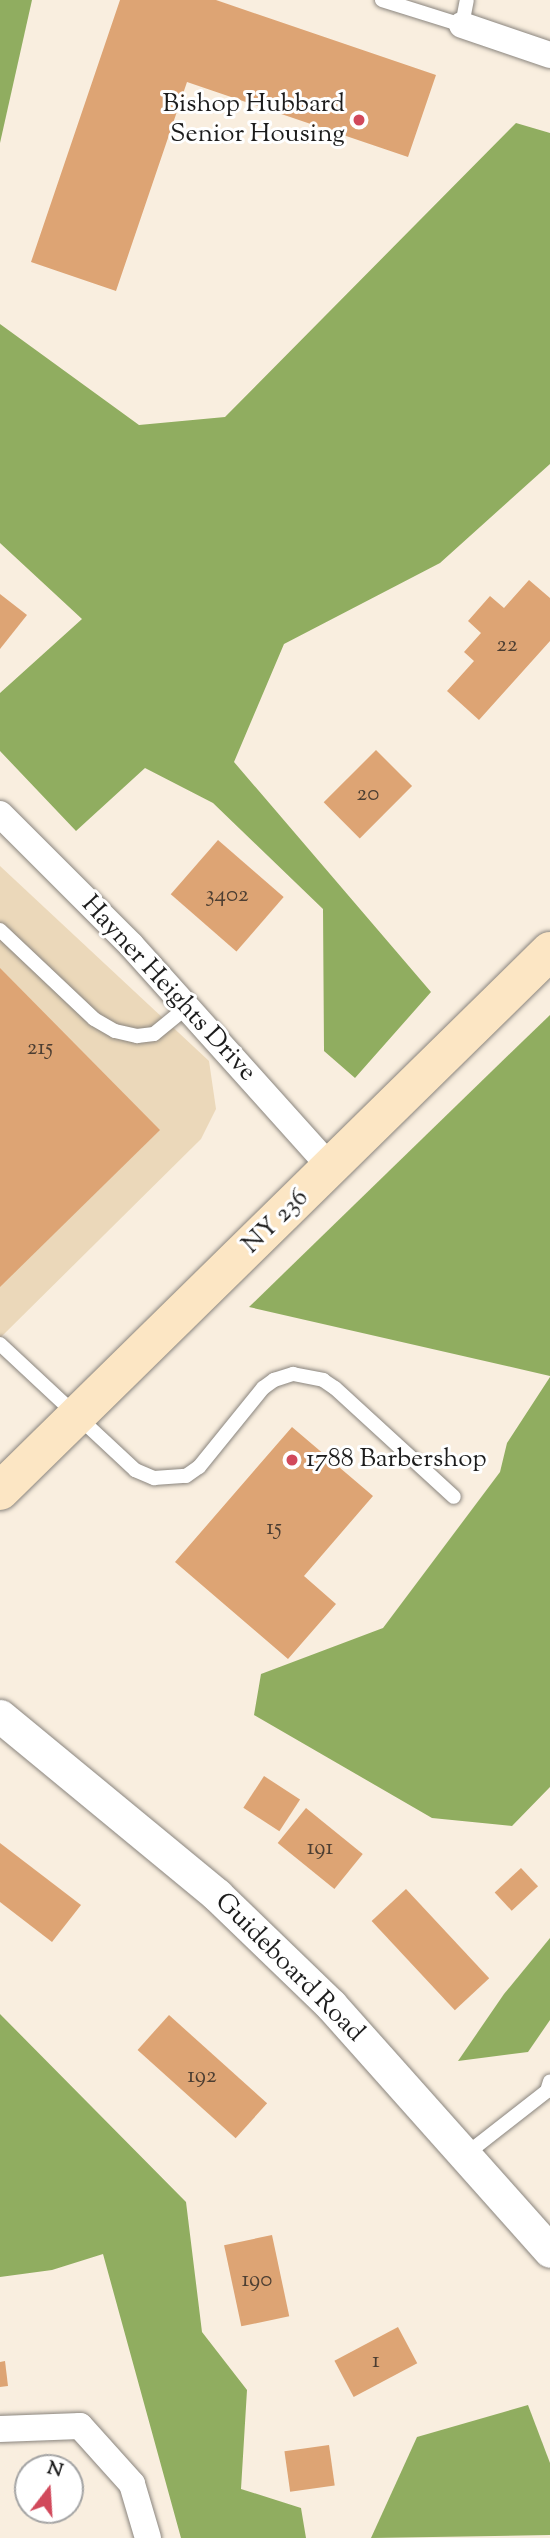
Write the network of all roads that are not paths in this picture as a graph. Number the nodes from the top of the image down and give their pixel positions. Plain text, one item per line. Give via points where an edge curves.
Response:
1 (382, 0) edge
2 (464, 12) edge
3 (550, 55) edge
4 (0, 814) edge
5 (0, 930) edge
6 (550, 950) edge
7 (187, 1007) junction
8 (331, 1167) junction
9 (0, 1344) edge
10 (76, 1418) junction
11 (0, 1491) edge
12 (454, 1497) dead end
13 (0, 1716) edge
14 (549, 2089) edge
15 (465, 2155) junction
16 (550, 2251) edge
17 (0, 2429) edge
18 (148, 2538) edge

1 - 2 lane
2 - 3 street
4 - 7 street, Hayner Heights Drive
5 - 7 lane via 94,1019 115,1031 154,1034
6 - 8 main road, NY 236 / NY 236
7 - 8 street, Hayner Heights Drive
8 - 10 main road, NY 236 / NY 236
9 - 10 lane
10 - 11 main road, NY 236 / NY 236
10 - 12 lane via 135,1470 169,1479 186,1476 199,1467 274,1380 293,1374 323,1380
13 - 15 street, Guideboard Road via 217,1895 331,2005
14 - 15 lane
15 - 16 street, Guideboard Road
17 - 18 street via 80,2426 132,2484

